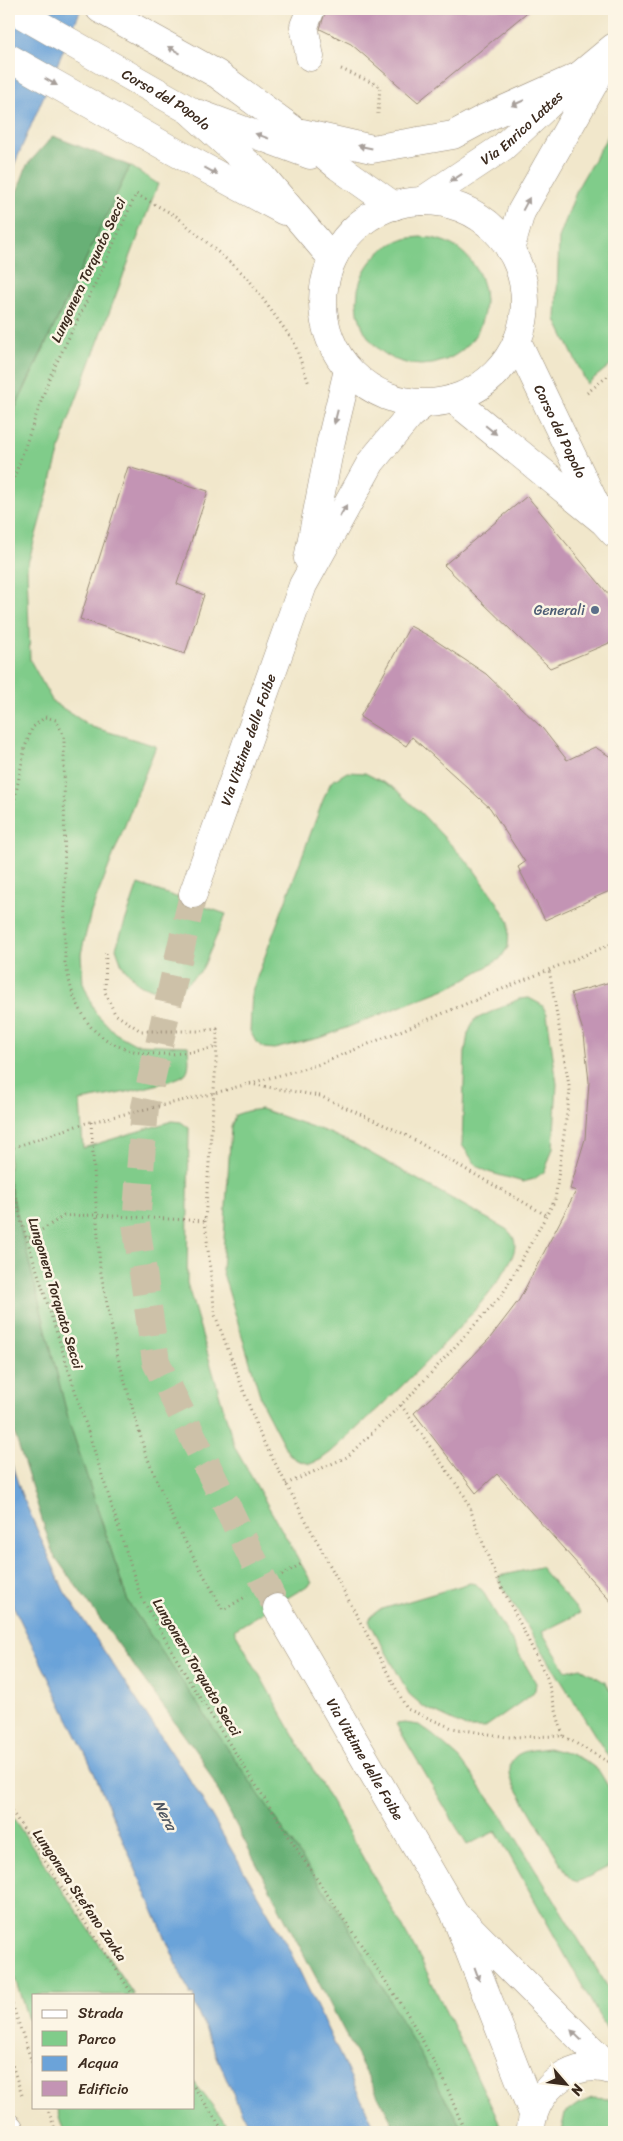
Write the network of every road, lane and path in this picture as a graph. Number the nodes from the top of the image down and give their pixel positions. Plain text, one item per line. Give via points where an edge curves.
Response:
1 (12, 9) edge
2 (100, 9) edge
3 (311, 9) edge
4 (614, 47) edge
5 (310, 57) joint
6 (9, 58) edge
7 (579, 76) junction
8 (189, 110) junction
9 (378, 119) dead end
10 (295, 131) junction
11 (339, 167) junction
12 (422, 201) junction
13 (394, 206) junction
14 (298, 219) junction
15 (510, 250) junction
16 (334, 256) junction
17 (517, 341) junction
18 (348, 370) junction
19 (614, 371) edge
20 (310, 387) dead end
21 (587, 393) dead end
22 (453, 399) junction
23 (424, 404) junction
24 (9, 492) edge
25 (609, 528) edge
26 (303, 584) junction
27 (9, 828) edge
28 (193, 894) tunnel mouth
29 (614, 943) edge
30 (106, 953) dead end
31 (549, 969) junction
32 (217, 1047) junction
33 (249, 1084) junction
34 (215, 1093) junction
35 (91, 1122) junction
36 (9, 1149) edge
37 (9, 1168) edge
38 (95, 1215) junction
39 (546, 1215) junction
40 (205, 1221) junction
41 (27, 1239) junction
42 (401, 1405) junction
43 (286, 1484) junction
44 (301, 1564) dead end
45 (278, 1577) dead end
46 (254, 1591) dead end
47 (277, 1608) tunnel mouth
48 (563, 1736) junction
49 (614, 1765) edge
50 (9, 1808) edge
51 (454, 1912) junction
52 (132, 1994) edge
53 (9, 1995) edge
54 (9, 2056) edge
55 (32, 2062) edge
56 (613, 2070) edge
57 (195, 2088) edge
58 (24, 2104) dead end
59 (47, 2108) edge
60 (532, 2123) edge
61 (9, 2128) edge
62 (10, 2132) edge
63 (56, 2132) edge
64 (224, 2132) edge
65 (465, 2132) edge

1 - 8 street, Corso del Popolo
10 -> 2 street via 217,74
3 - 5 street via 304,26
4 - 7 street, Via Enrico Lattes
15 -> 4 street, Via Enrico Lattes via 521,212
5 - 9 path via 380,86
6 -> 14 street, Corso del Popolo
7 -> 10 street via 453,135 372,149
7 -> 12 street, Via Enrico Lattes via 503,147
11 -> 8 street
8 - 14 street, Corso del Popolo via 263,177
10 - 11 street
11 - 13 street
12 - 13 street
12 - 15 street via 448,204 472,213 494,229
13 - 16 street via 369,217 349,234
14 - 16 street, Corso del Popolo
15 - 17 street via 522,279 525,310
16 - 18 street via 323,295 328,335
17 - 22 street via 502,366 480,386
17 - 25 street, Corso del Popolo
18 - 23 street via 370,389 396,400
18 -> 26 street, Via Vittime delle Foibe
19 - 21 path
20 - 24 path, Lungonera Torquato Secci via 294,342 248,276 176,216 136,194 50,376
22 - 23 street
22 -> 25 street, Corso del Popolo
26 -> 23 street, Via Vittime delle Foibe via 371,462 410,415
26 - 28 street, Via Vittime delle Foibe
27 - 32 path via 25,747 32,728 45,717 56,720 64,736 65,962 74,997 92,1028 119,1047 143,1053 179,1054
29 - 31 path
30 - 32 path via 105,992 115,1014 141,1031 217,1028
31 - 33 path via 320,1064
31 - 39 path via 570,1091 555,1200
32 - 34 path
33 - 34 path
33 - 39 path via 320,1096 402,1133
34 - 35 path
34 - 40 path
35 - 36 path
35 - 38 path
37 - 41 path, Lungonera Torquato Secci
38 - 40 path
38 - 41 path via 64,1216
38 - 46 path via 100,1268 117,1354 146,1452 174,1522 224,1610
39 - 42 path via 502,1295
40 - 43 path via 215,1315 261,1437
41 - 65 path, Lungonera Torquato Secci via 140,1595 196,1692 407,2013 444,2080
42 - 43 path via 347,1457
42 - 48 path via 466,1498 492,1567 547,1678
43 - 48 path via 407,1709 452,1728 507,1737
44 - 45 path
47 - 51 street, Via Vittime delle Foibe
48 - 49 path
50 - 52 path, Lungonera Stefano Zavka
56 -> 51 street, Via Vittime delle Foibe
51 -> 60 street, Via Vittime delle Foibe
53 - 55 path
54 - 58 path
56 - 60 street via 591,2067 572,2071 555,2081 541,2096
57 - 64 path
59 - 63 path
61 - 62 street

